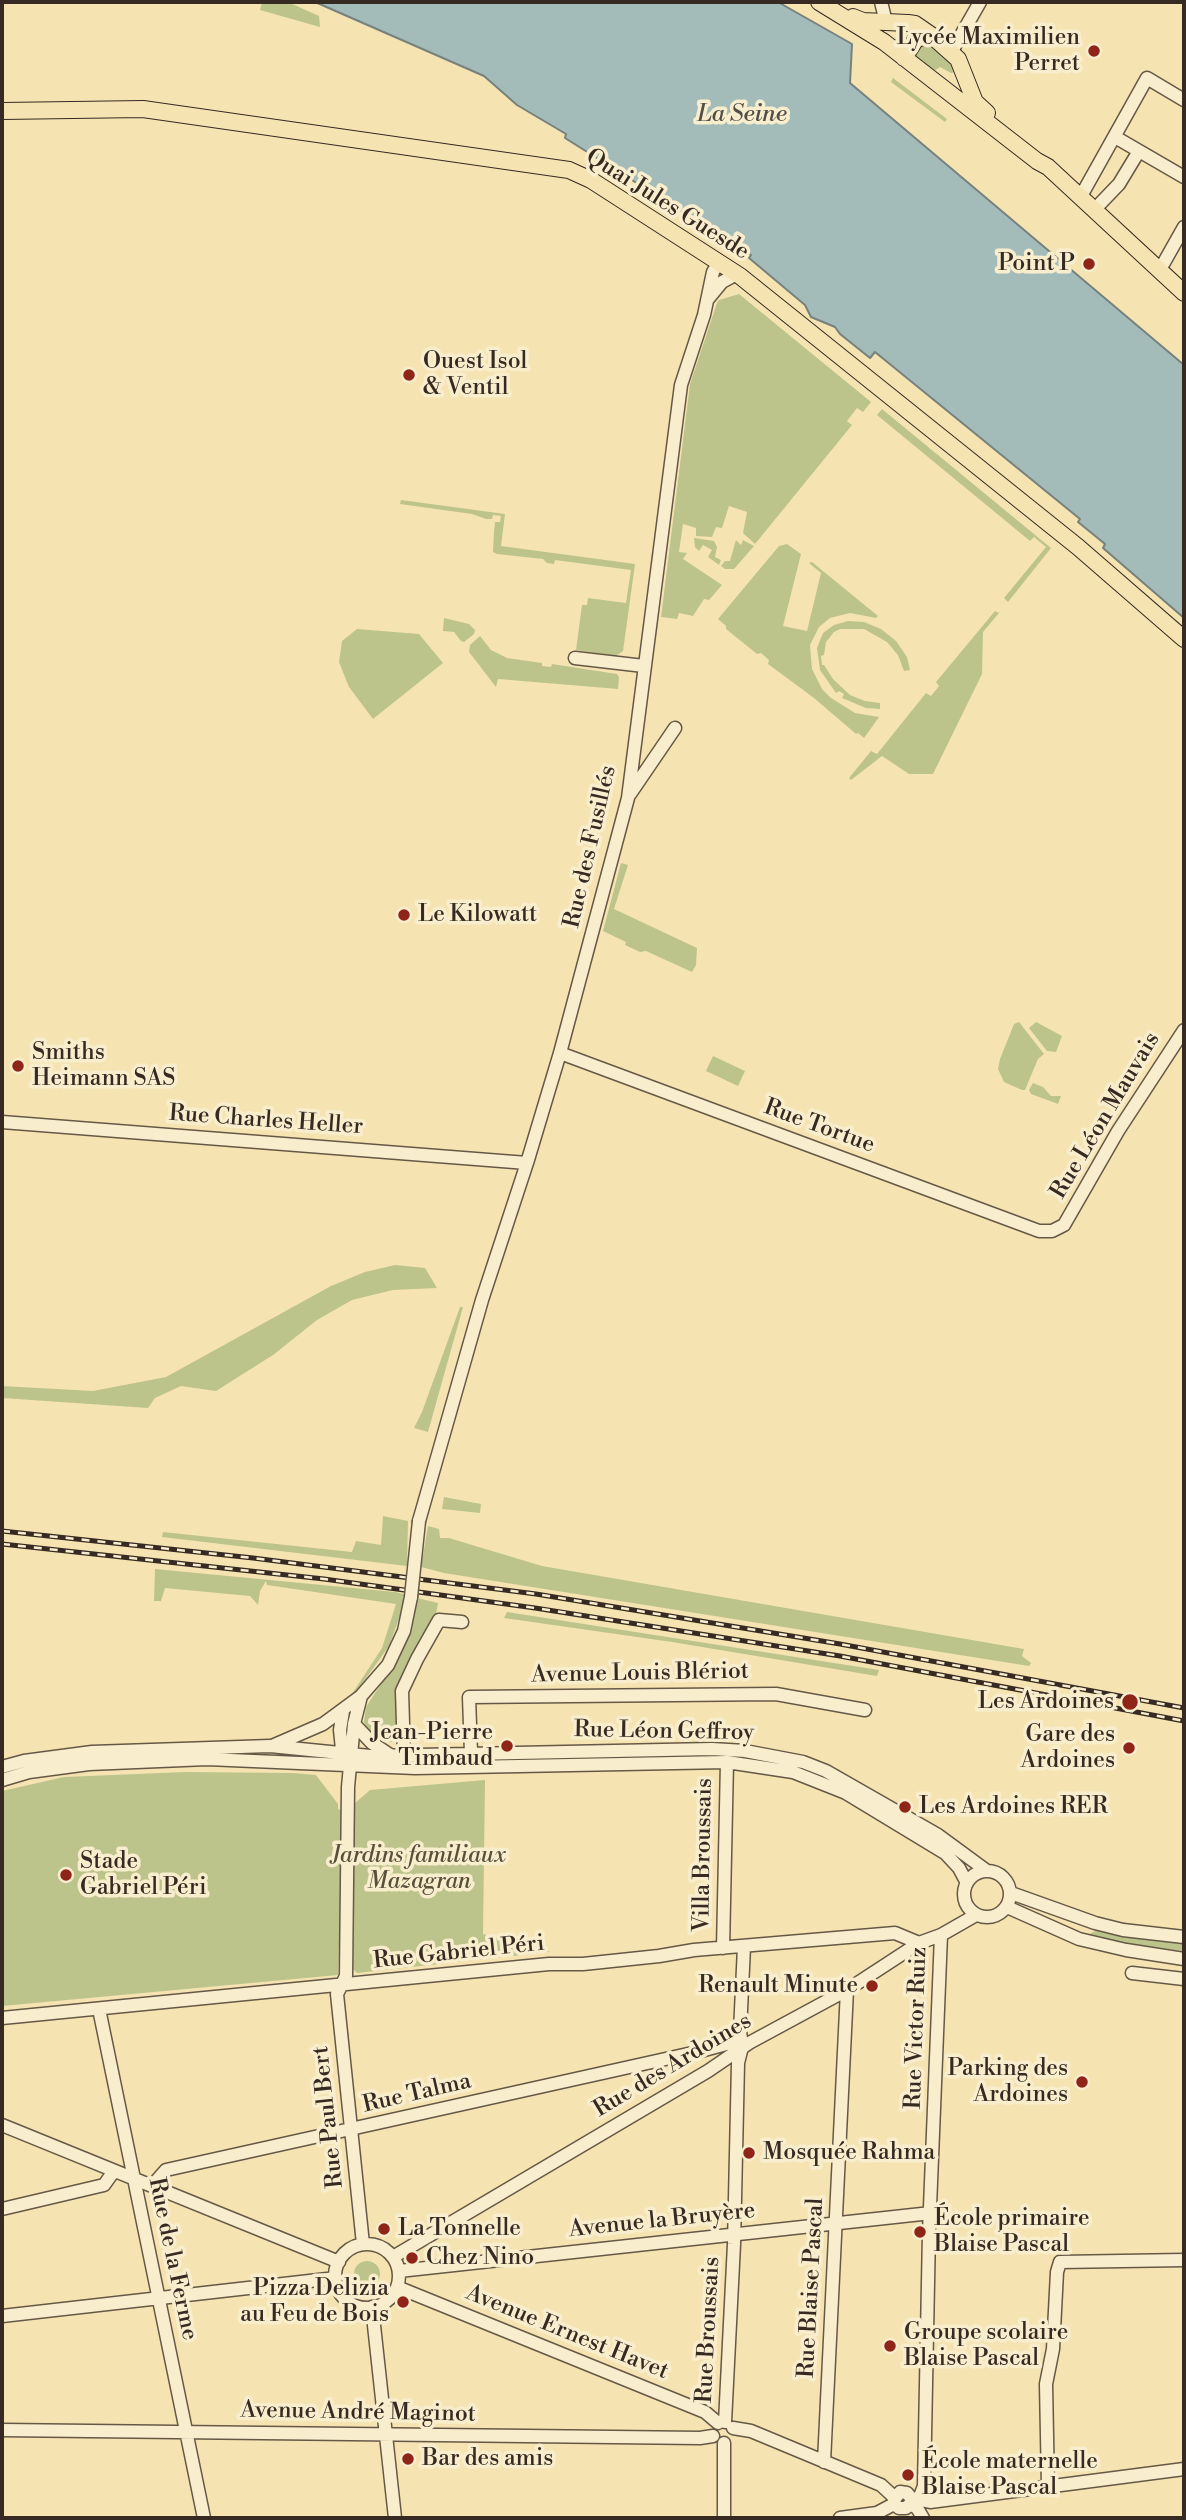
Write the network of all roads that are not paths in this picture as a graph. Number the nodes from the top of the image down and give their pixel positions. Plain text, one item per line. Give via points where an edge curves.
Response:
1 (819, 2) edge
2 (830, 2) edge
3 (881, 2) edge
4 (980, 2) edge
5 (886, 22) junction
6 (931, 35) junction
7 (952, 51) junction
8 (908, 62) junction
9 (961, 65) junction
10 (1184, 100) edge
11 (2, 111) edge
12 (1115, 138) junction
13 (1139, 151) junction
14 (1048, 167) junction
15 (1184, 177) edge
16 (1081, 196) junction
17 (1095, 209) junction
18 (1184, 227) edge
19 (1144, 254) junction
20 (719, 262) junction
21 (1162, 266) junction
22 (737, 274) junction
23 (1184, 284) edge
24 (1184, 293) edge
25 (706, 302) junction
26 (1184, 639) edge
27 (575, 658) dead end
28 (644, 666) junction
29 (675, 728) dead end
30 (659, 751) junction
31 (633, 752) junction
32 (628, 798) junction
33 (1184, 1030) edge
34 (1180, 1046) edge
35 (560, 1053) junction
36 (2, 1122) edge
37 (527, 1163) junction
38 (1064, 1225) joint
39 (462, 1622) dead end
40 (361, 1696) junction
41 (865, 1710) dead end
42 (342, 1711) junction
43 (354, 1724) junction
44 (270, 1746) junction
45 (471, 1753) junction
46 (397, 1756) junction
47 (347, 1760) junction
48 (727, 1762) junction
49 (2, 1767) edge
50 (2, 1780) edge
51 (987, 1871) junction
52 (967, 1883) junction
53 (1011, 1893) junction
54 (1007, 1907) junction
55 (976, 1915) junction
56 (941, 1935) junction
57 (1184, 1937) edge
58 (919, 1943) junction
59 (744, 1947) junction
60 (723, 1948) junction
61 (1184, 1959) edge
62 (1132, 1973) dead end
63 (1184, 1979) edge
64 (341, 1986) junction
65 (847, 1990) junction
66 (99, 2009) junction
67 (2, 2018) edge
68 (740, 2031) junction
69 (742, 2047) junction
70 (697, 2052) junction
71 (708, 2071) junction
72 (2, 2124) edge
73 (351, 2130) junction
74 (114, 2171) junction
75 (134, 2178) junction
76 (152, 2186) junction
77 (2, 2209) edge
78 (931, 2213) junction
79 (837, 2222) junction
80 (734, 2234) junction
81 (363, 2244) junction
82 (393, 2257) junction
83 (1184, 2260) edge
84 (339, 2262) junction
85 (399, 2271) junction
86 (336, 2278) junction
87 (397, 2287) junction
88 (159, 2298) junction
89 (372, 2307) junction
90 (2, 2316) edge
91 (2, 2430) edge
92 (723, 2430) junction
93 (186, 2433) junction
94 (386, 2434) junction
95 (824, 2462) junction
96 (1184, 2469) edge
97 (1048, 2487) junction
98 (913, 2500) junction
99 (894, 2501) junction
100 (204, 2518) edge
101 (395, 2518) edge
102 (724, 2518) edge
103 (840, 2518) edge
104 (923, 2518) edge

1 - 8 main road
2 - 5 main road via 863,22
3 - 5 street
4 - 7 street
5 - 6 main road via 915,24
6 - 7 main road
6 - 8 main road via 916,39
7 - 9 main road
8 - 9 main road via 950,84 958,79
8 - 14 main road
9 - 14 main road via 980,108 1041,156
10 - 12 street via 1147,78
11 - 20 main road, Quai Jules Guesde via 143,109 569,170
12 - 13 street
12 - 16 street
13 - 15 street
13 - 17 street via 1119,184
14 - 16 main road
16 - 17 main road
17 - 19 main road
18 - 21 street
19 - 21 main road
19 - 24 main road
20 - 22 main road, Quai Jules Guesde
20 - 25 street, Rue des Fusillés
21 - 23 main road
22 - 25 street via 722,282
22 - 26 main road, Quai Jules Guesde via 1078,547
25 - 28 street, Rue des Fusillés via 681,385
27 - 28 street
28 - 31 street, Rue des Fusillés
29 - 30 street
30 - 31 street
30 - 32 street
31 - 32 street, Rue des Fusillés
32 - 35 street, Rue des Fusillés via 618,858
33 - 34 street, Rue Léon Mauvais
34 - 38 street, Rue Léon Mauvais via 1118,1131
35 - 37 street, Rue des Fusillés
35 - 38 street, Rue Tortue via 1039,1231
36 - 37 street, Rue Charles Heller
37 - 40 street, Rue des Fusillés, bridge via 482,1300 419,1521 404,1630 388,1665
39 - 46 street via 439,1620 416,1660 402,1691
40 - 42 street
40 - 43 street
41 - 45 street, Avenue Louis Blériot via 776,1694 469,1697
42 - 44 street
42 - 47 street via 340,1730
43 - 46 street via 372,1743
43 - 47 street
44 - 47 street
44 - 49 street via 92,1752
45 - 46 street, Rue Léon Geffroy
45 - 51 street, Rue Léon Geffroy via 712,1749 780,1757 826,1771 866,1792
46 - 47 street, Rue Léon Geffroy
47 - 48 street, Rue Léon Geffroy via 415,1768
47 - 50 street via 89,1764
47 - 64 street, Rue Paul Bert via 346,1976
48 - 52 street, Rue Léon Geffroy via 793,1772 846,1793 945,1853
48 - 60 street, Villa Broussais
51 - 52 street
51 - 53 street via 1004,1877
52 - 55 street via 966,1903
53 - 54 street
53 - 57 street via 1095,1923
54 - 55 street via 992,1917
54 - 61 street via 1079,1939
55 - 56 street, Rue des Ardoines
56 - 58 street, Rue des Ardoines
56 - 78 street, Rue Victor Ruiz
58 - 59 street, Rue Gabriel Péri via 895,1933
58 - 65 street, Rue des Ardoines
59 - 60 street, Rue Gabriel Péri
59 - 68 street, Rue Broussais
60 - 64 street, Rue Gabriel Péri
62 - 63 street
64 - 66 street, Rue Gabriel Péri
64 - 73 street, Rue Paul Bert via 337,1994
65 - 69 street, Rue des Ardoines
65 - 79 street, Rue Blaise Pascal
66 - 67 street, Rue Gabriel Péri
66 - 75 street, Rue de la Ferme
68 - 69 street, Rue Broussais
68 - 70 street, Rue Talma via 734,2042
69 - 71 street, Rue des Ardoines
69 - 80 street, Rue Broussais
70 - 71 street
70 - 73 street, Rue Talma
71 - 82 street, Rue des Ardoines
72 - 74 street
73 - 76 street, Rue Talma via 166,2171
73 - 81 street, Rue Paul Bert
74 - 75 street
74 - 77 street via 104,2185
75 - 76 street
75 - 88 street, Rue de la Ferme
76 - 84 street
78 - 79 street, Avenue la Bruyère
78 - 98 street, Rue Victor Ruiz via 924,2486
79 - 80 street, Avenue la Bruyère
79 - 95 street, Rue Blaise Pascal
80 - 85 street, Avenue la Bruyère
80 - 92 street, Rue Broussais
81 - 82 street via 380,2246
81 - 84 street via 345,2253
82 - 85 street
83 - 97 street via 1060,2262 1046,2384
84 - 86 street
85 - 87 street
86 - 88 street
86 - 89 street via 344,2297
87 - 89 street via 387,2301
87 - 92 street, Avenue Ernest Havet via 705,2412
88 - 90 street
88 - 93 street, Rue de la Ferme
89 - 94 street
91 - 93 street, Avenue André Maginot
92 - 94 street, Avenue André Maginot via 700,2438
92 - 95 street, Avenue Ernest Havet via 751,2431
92 - 102 street, Rue Broussais
93 - 94 street, Avenue André Maginot
93 - 100 street, Rue de la Ferme
94 - 101 street
95 - 99 street, Avenue Ernest Havet via 881,2485
96 - 97 street
97 - 98 street via 930,2502
98 - 99 street via 902,2509
98 - 104 street
99 - 103 street via 877,2513

